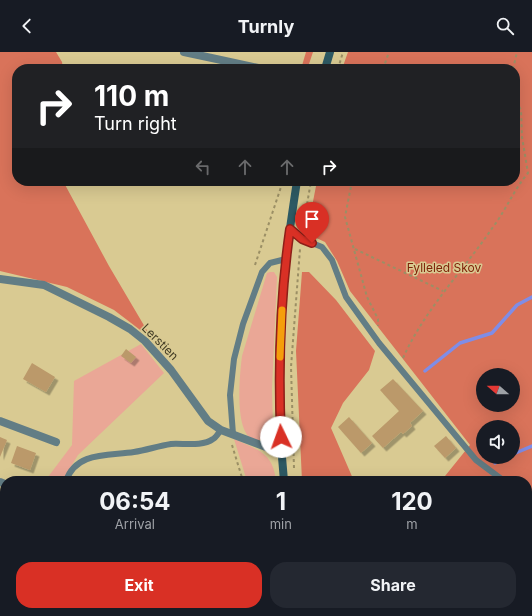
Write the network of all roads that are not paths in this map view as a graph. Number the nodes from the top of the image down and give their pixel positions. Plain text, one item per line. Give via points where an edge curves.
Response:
1 (184, 52) edge
2 (330, 52) edge
3 (240, 64) edge
4 (326, 64) edge
5 (296, 186) edge
6 (290, 229) junction
7 (286, 260) junction
8 (0, 279) edge
9 (0, 421) edge
10 (221, 430) junction
11 (233, 434) junction
12 (56, 442) dead end
13 (282, 453) junction
14 (68, 476) edge
15 (284, 476) edge
16 (497, 476) edge

1 - 3 street
2 - 4 main road
5 - 6 main road
6 - 7 main road
6 - 16 lane via 302,239 322,247 332,260 346,297 379,343 476,460
7 - 11 lane via 270,263 262,272 243,324 234,359 230,395
7 - 13 main road via 279,391
8 - 10 street, Lerstien via 44,285 110,316 130,329 145,341 171,370 208,421
9 - 12 street
10 - 11 street, Lerstien
10 - 14 lane via 214,439 200,443 170,444 134,452 92,456 80,463
11 - 13 street, Lerstien
13 - 15 main road

